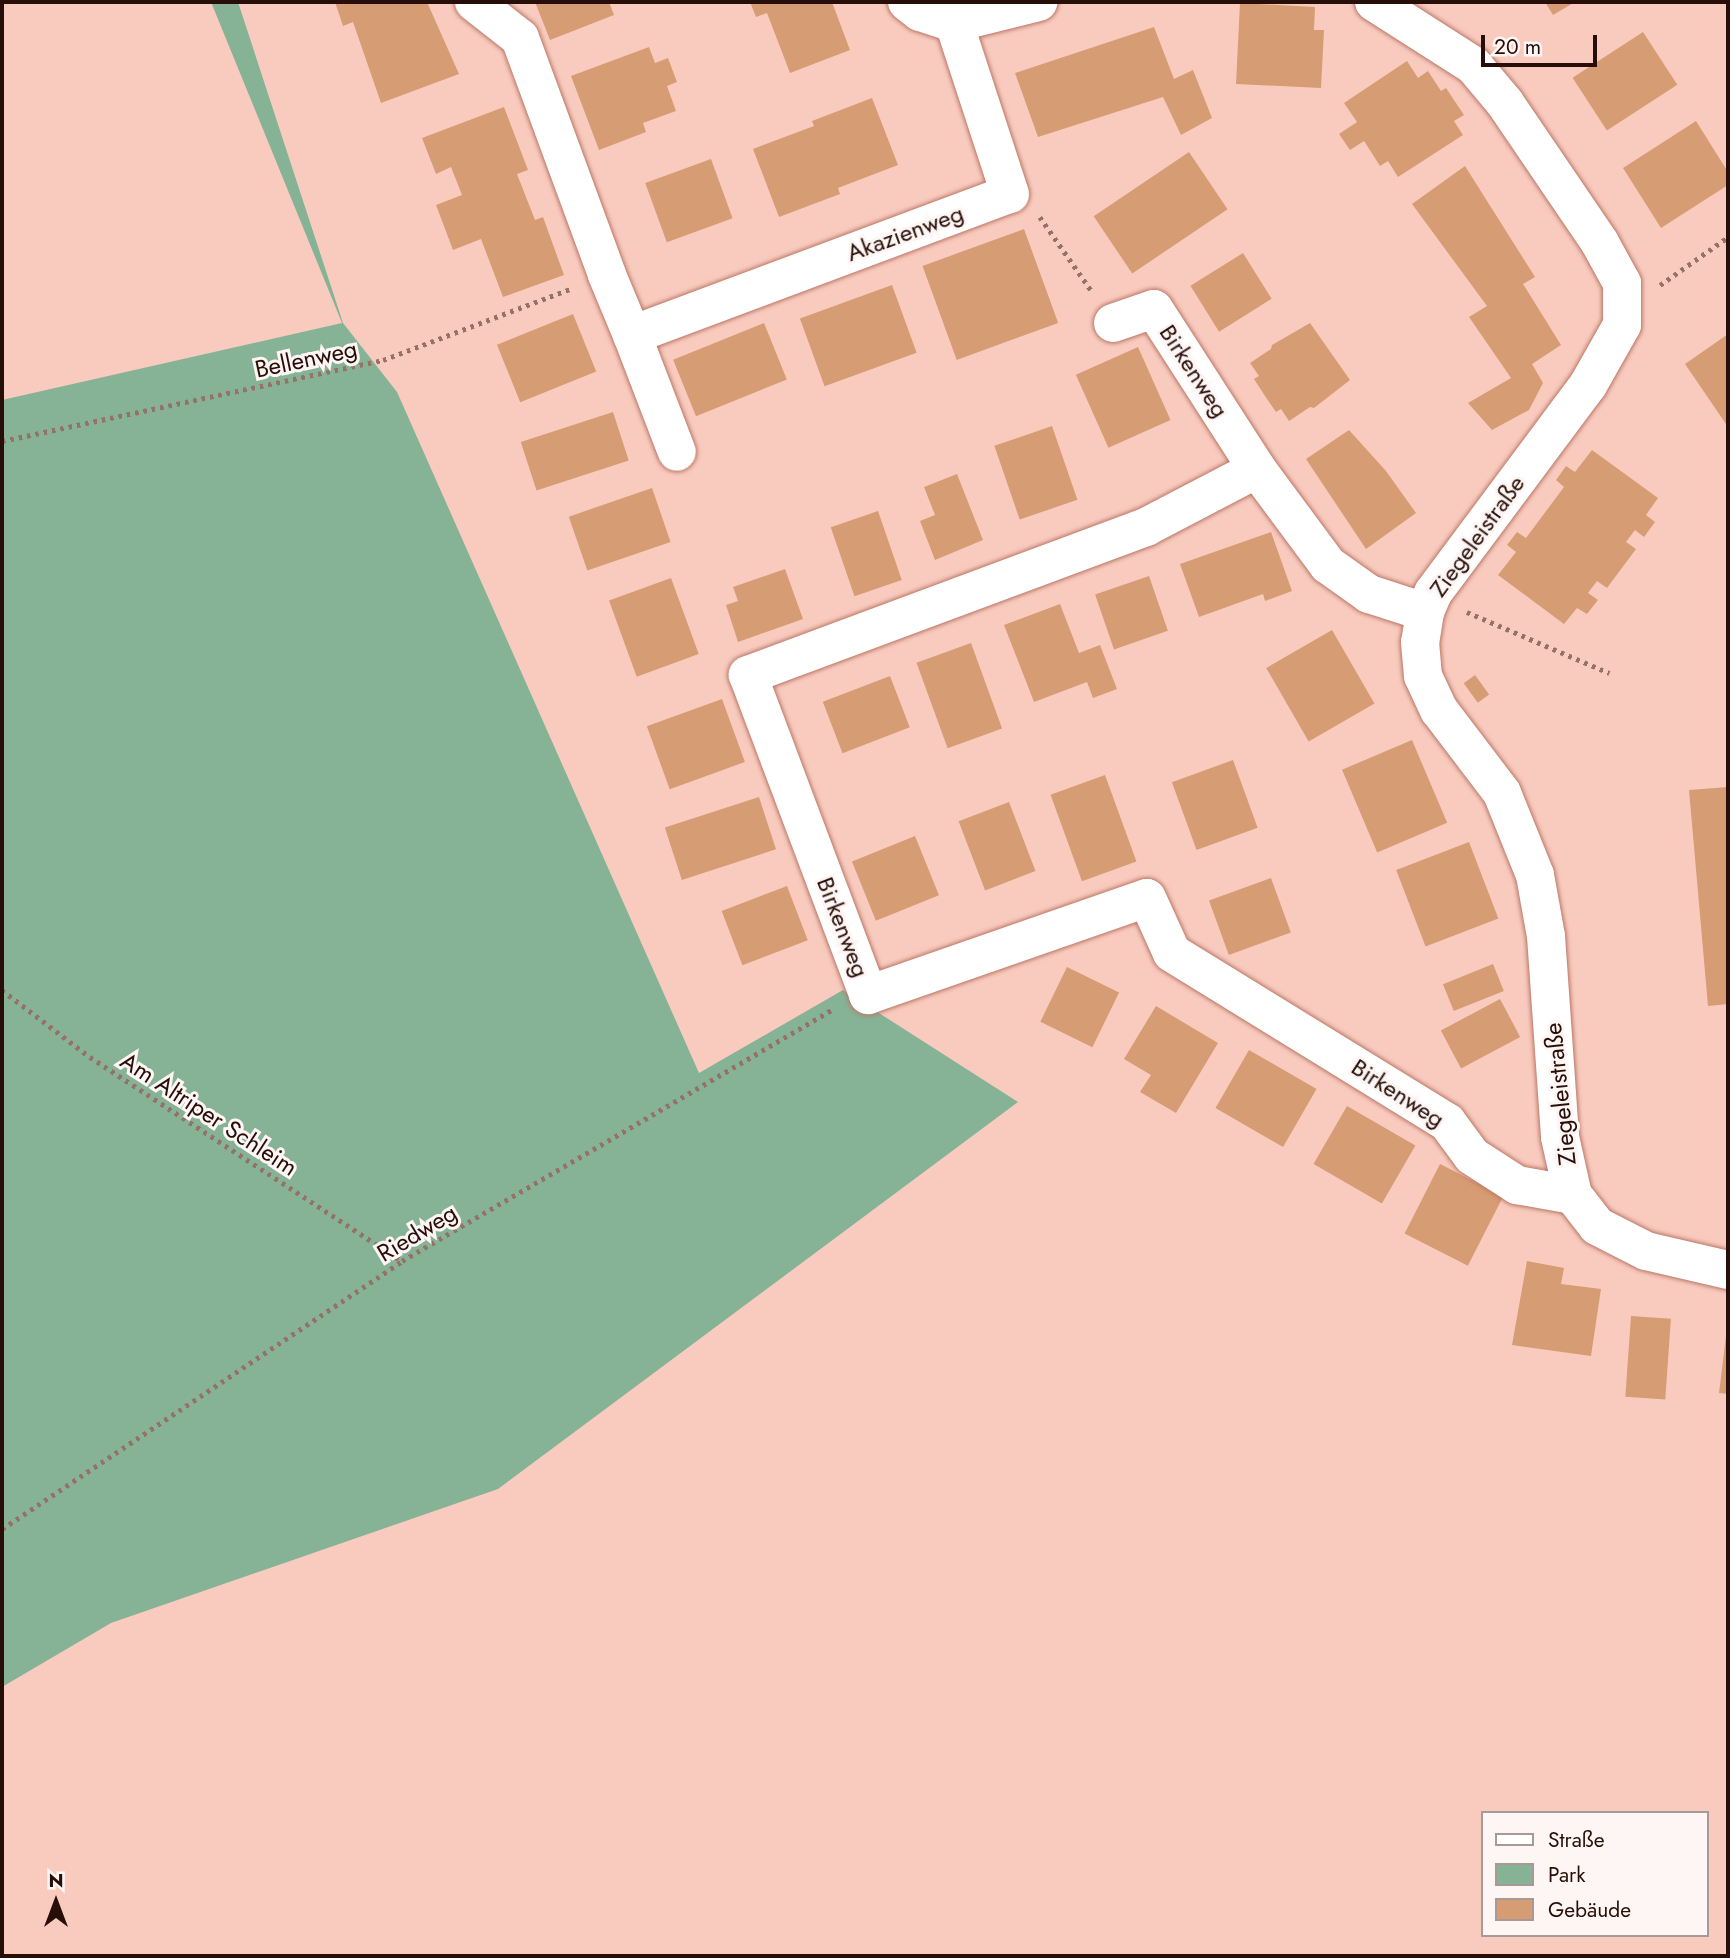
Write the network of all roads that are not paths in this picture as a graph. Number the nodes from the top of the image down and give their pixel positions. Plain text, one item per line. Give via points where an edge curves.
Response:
1 (474, 2) edge
2 (907, 2) edge
3 (1038, 2) edge
4 (1374, 2) edge
5 (954, 23) junction
6 (1114, 323) road end
7 (632, 335) junction
8 (677, 452) dead end
9 (1257, 469) junction
10 (1429, 602) junction
11 (1573, 1195) junction
12 (1728, 1270) edge

1 - 7 street via 520,38
2 - 5 street via 920,12
3 - 5 street
4 - 10 street, Ziegeleistraße via 1474,66 1586,221 1622,283 1622,325 1588,385
5 - 7 street, Akazienweg via 1010,194
6 - 9 street, Birkenweg via 1154,309
7 - 8 street
9 - 10 street, Birkenweg via 1328,565 1370,594
9 - 11 street, Birkenweg via 1146,527 748,675 868,995 1147,898 1172,953 1447,1122 1472,1156 1517,1185
10 - 11 street, Ziegeleistraße via 1420,642 1423,676 1438,710 1502,793 1535,875 1546,936 1560,1137
11 - 12 street, Ziegeleistraße via 1597,1226 1646,1251

